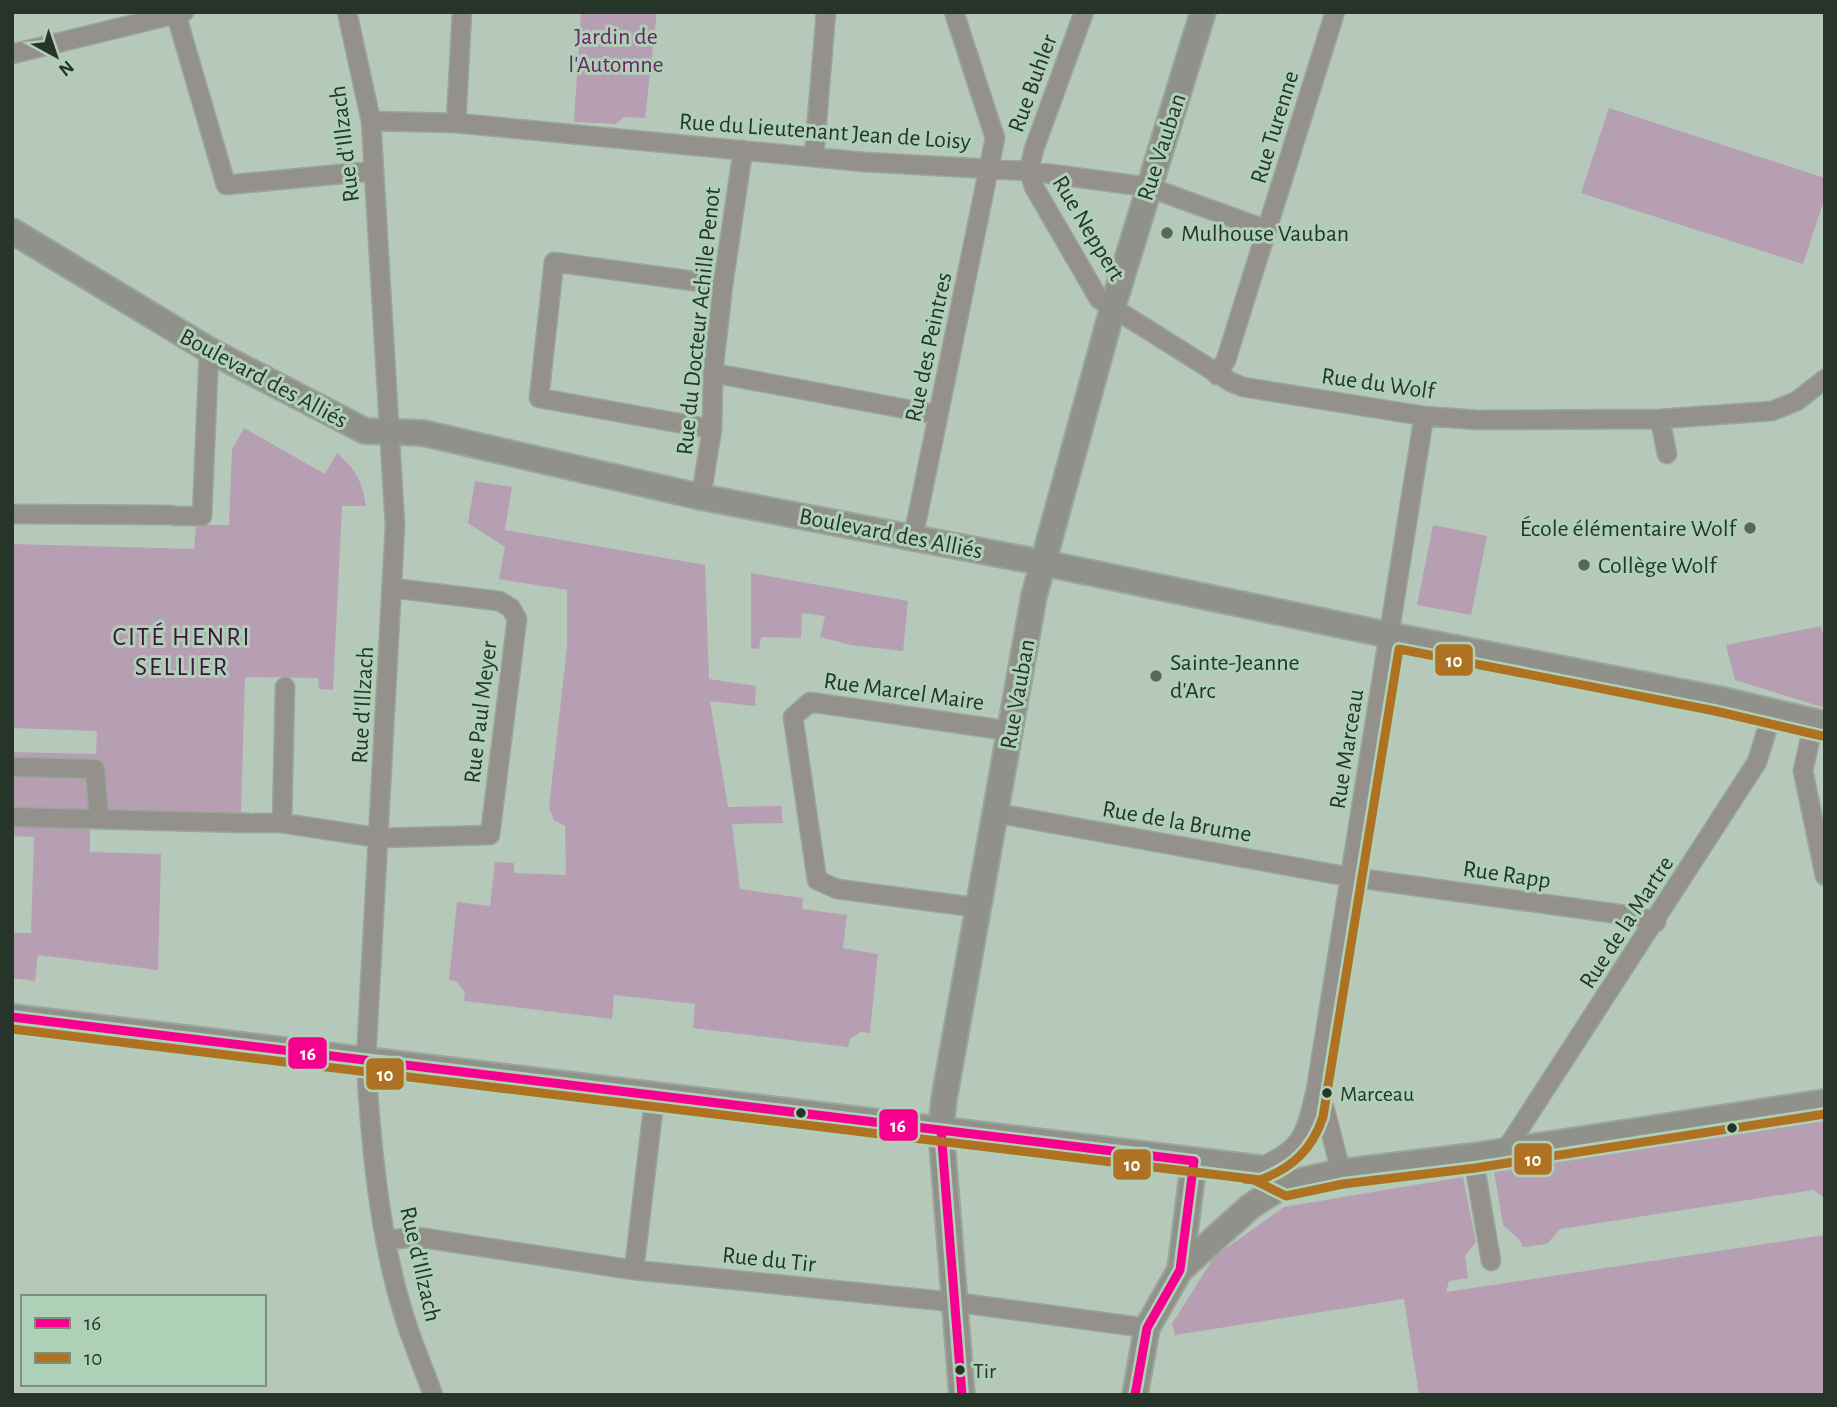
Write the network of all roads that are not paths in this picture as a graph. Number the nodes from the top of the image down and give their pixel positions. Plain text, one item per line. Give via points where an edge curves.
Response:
1 (347, 12) edge
2 (462, 12) edge
3 (826, 12) edge
4 (954, 12) edge
5 (1084, 12) edge
6 (1203, 12) edge
7 (1335, 12) edge
8 (170, 14) edge
9 (12, 54) edge
10 (371, 121) junction
11 (456, 123) junction
12 (743, 150) junction
13 (814, 157) junction
14 (991, 168) junction
15 (373, 171) junction
16 (1029, 171) junction
17 (1148, 187) junction
18 (1267, 230) junction
19 (13, 234) edge
20 (723, 285) junction
21 (1112, 307) junction
22 (209, 350) junction
23 (713, 373) junction
24 (1217, 375) junction
25 (1825, 379) edge
26 (938, 415) junction
27 (1424, 416) junction
28 (1660, 419) junction
29 (712, 429) junction
30 (388, 432) junction
31 (1667, 454) dead end
32 (701, 497) junction
33 (12, 514) edge
34 (912, 538) junction
35 (1044, 563) junction
36 (392, 589) junction
37 (1389, 635) junction
38 (285, 687) dead end
39 (1773, 711) junction
40 (1819, 723) edge
41 (1010, 731) junction
42 (12, 767) edge
43 (995, 813) junction
44 (12, 817) edge
45 (99, 819) junction
46 (282, 823) junction
47 (380, 838) junction
48 (1825, 876) edge
49 (1350, 877) junction
50 (981, 908) junction
51 (1656, 922) junction
52 (12, 1017) edge
53 (366, 1060) junction
54 (1316, 1090) junction
55 (655, 1093) junction
56 (1825, 1102) edge
57 (941, 1130) junction
58 (1505, 1152) junction
59 (1473, 1156) junction
60 (1195, 1161) junction
61 (1258, 1168) junction
62 (1341, 1171) junction
63 (1285, 1184) junction
64 (387, 1240) junction
65 (1491, 1261) dead end
66 (634, 1270) junction
67 (1180, 1270) junction
68 (953, 1302) junction
69 (1147, 1328) junction
70 (433, 1395) edge
71 (962, 1395) edge
72 (1135, 1395) edge

1 - 10 street, Rue d'Illzach
2 - 11 street
3 - 13 street
4 - 14 street via 995,138
5 - 16 street, Rue Buhler
6 - 17 main road, Rue Vauban
7 - 18 street, Rue Turenne
8 - 9 street
8 - 15 street via 226,185
10 - 11 street, Rue du Lieutenant Jean de Loisy
10 - 15 street, Rue d'Illzach
11 - 12 street, Rue du Lieutenant Jean de Loisy
12 - 13 street, Rue du Lieutenant Jean de Loisy
12 - 20 street, Rue du Docteur Achille Penot
13 - 14 street, Rue du Lieutenant Jean de Loisy
14 - 16 street, Rue du Lieutenant Jean de Loisy
14 - 26 street, Rue des Peintres
15 - 30 street, Rue d'Illzach via 390,396
16 - 17 street, Rue du Lieutenant Jean de Loisy
16 - 21 street, Rue Neppert via 1099,299
17 - 18 street, Rue du Lieutenant Jean de Loisy
17 - 21 main road, Rue Vauban
18 - 24 street, Rue Turenne via 1226,360
19 - 22 main road, Boulevard des Alliés
20 - 23 street, Rue du Docteur Achille Penot
20 - 29 street via 554,262 538,398
21 - 24 street, Rue du Wolf
21 - 35 main road, Rue Vauban
22 - 30 main road, Boulevard des Alliés via 365,431
22 - 33 street via 202,516
23 - 26 street
23 - 29 street, Rue du Docteur Achille Penot
24 - 27 street, Rue du Wolf via 1243,387
25 - 28 street, Rue du Wolf via 1797,401 1772,411
26 - 34 street, Rue des Peintres
27 - 28 street, Rue du Wolf
27 - 37 street, Rue Marceau
28 - 31 street
29 - 32 street, Rue du Docteur Achille Penot
30 - 32 main road, Boulevard des Alliés via 423,433
30 - 36 street, Rue d'Illzach via 395,526
32 - 34 main road, Boulevard des Alliés
34 - 35 main road, Boulevard des Alliés
35 - 37 main road, Boulevard des Alliés
35 - 41 main road, Rue Vauban
36 - 47 street, Rue d'Illzach
36 - 47 street, Rue Paul Meyer via 499,601 512,607 517,619 490,835
37 - 39 main road, Boulevard des Alliés
37 - 49 street, Rue Marceau
38 - 46 street
39 - 40 main road, Boulevard des Alliés
39 - 51 street, Rue de la Martre via 1757,762
40 - 48 street via 1803,771
41 - 43 main road, Rue Vauban
41 - 50 street, Rue Marcel Maire via 810,702 793,717 817,880 849,891
42 - 45 street via 95,769
43 - 49 street, Rue de la Brume
43 - 50 main road, Rue Vauban
44 - 45 street
45 - 46 street
46 - 47 street
47 - 53 street, Rue d'Illzach
49 - 51 street, Rue Rapp
49 - 54 street, Rue Marceau
50 - 57 main road, Rue Vauban
51 - 58 street, Rue de la Martre
52 - 53 main road
53 - 55 main road
53 - 64 street, Rue d'Illzach
54 - 61 street, Rue Marceau via 1304,1137 1292,1152
54 - 62 street, Rue Marceau
55 - 57 main road
55 - 66 street
56 - 58 main road
57 - 60 main road
57 - 68 main road, Rue Vauban
58 - 59 main road
59 - 62 main road
59 - 65 street
60 - 61 main road
60 - 67 main road
61 - 63 main road
62 - 63 main road
63 - 67 main road via 1251,1206
64 - 66 street, Rue du Tir via 416,1237
64 - 70 street, Rue d'Illzach via 401,1308
66 - 68 street, Rue du Tir
67 - 69 main road
68 - 69 street, Rue du Tir
68 - 71 main road, Rue Vauban
69 - 72 main road

